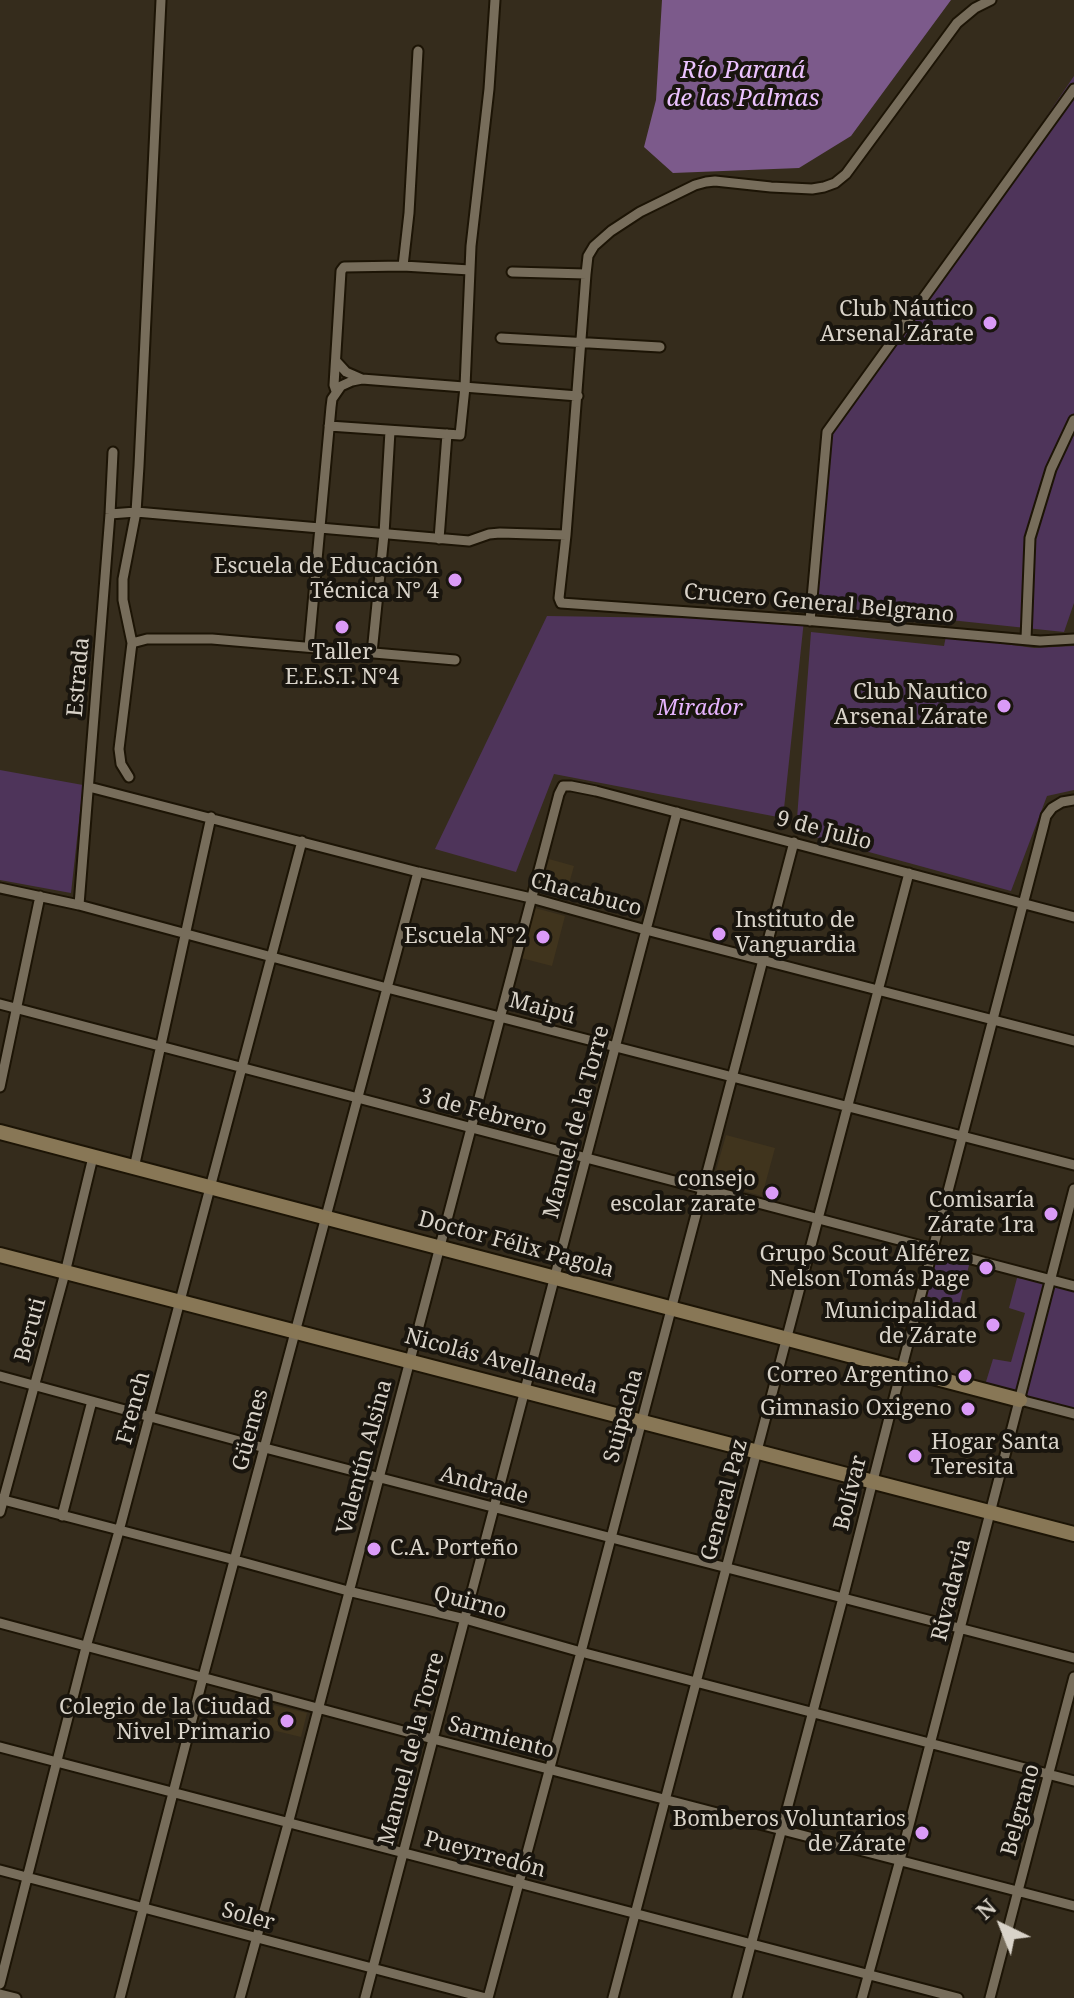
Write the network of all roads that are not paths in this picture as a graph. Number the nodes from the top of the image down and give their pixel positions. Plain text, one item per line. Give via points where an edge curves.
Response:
1 (161, 0) edge
2 (495, 0) edge
3 (991, 0) edge
4 (418, 51) dead end
5 (1074, 89) edge
6 (403, 266) junction
7 (470, 270) junction
8 (512, 272) dead end
9 (586, 274) junction
10 (501, 338) dead end
11 (581, 342) junction
12 (660, 347) dead end
13 (336, 361) junction
14 (362, 379) junction
15 (465, 387) junction
16 (336, 391) junction
17 (578, 396) junction
18 (1074, 420) edge
19 (329, 426) junction
20 (390, 431) junction
21 (447, 434) junction
22 (113, 452) dead end
23 (136, 512) junction
24 (110, 514) junction
25 (320, 529) junction
26 (384, 534) junction
27 (566, 535) junction
28 (439, 539) junction
29 (810, 621) junction
30 (1026, 639) junction
31 (1074, 639) edge
32 (132, 643) junction
33 (309, 647) junction
34 (372, 653) junction
35 (455, 660) dead end
36 (129, 777) dead end
37 (563, 786) joint
38 (89, 787) junction
39 (1074, 800) edge
40 (677, 812) junction
41 (211, 817) junction
42 (302, 841) junction
43 (794, 842) junction
44 (418, 872) junction
45 (909, 873) junction
46 (0, 888) edge
47 (40, 896) junction
48 (531, 898) junction
49 (1024, 903) junction
50 (79, 905) junction
51 (1074, 917) edge
52 (646, 930) junction
53 (185, 933) junction
54 (272, 957) junction
55 (763, 959) junction
56 (387, 988) junction
57 (878, 989) junction
58 (0, 1004) edge
59 (16, 1008) junction
60 (500, 1016) junction
61 (993, 1021) junction
62 (1074, 1041) edge
63 (161, 1047) junction
64 (616, 1047) junction
65 (242, 1068) junction
66 (732, 1077) junction
67 (0, 1087) edge
68 (358, 1098) junction
69 (848, 1106) junction
70 (470, 1128) junction
71 (0, 1132) edge
72 (963, 1136) junction
73 (93, 1157) junction
74 (586, 1158) junction
75 (1074, 1165) edge
76 (134, 1168) junction
77 (210, 1188) junction
78 (702, 1189) junction
79 (1074, 1189) edge
80 (326, 1218) junction
81 (818, 1219) junction
82 (439, 1248) junction
83 (933, 1250) junction
84 (0, 1255) edge
85 (65, 1273) junction
86 (555, 1278) junction
87 (1050, 1280) junction
88 (1074, 1286) edge
89 (180, 1302) junction
90 (671, 1308) junction
91 (296, 1332) junction
92 (787, 1338) junction
93 (408, 1361) junction
94 (902, 1367) junction
95 (0, 1376) edge
96 (35, 1385) junction
97 (525, 1391) junction
98 (1020, 1400) junction
99 (92, 1401) junction
100 (1074, 1414) edge
101 (150, 1416) junction
102 (641, 1422) junction
103 (265, 1448) junction
104 (757, 1453) junction
105 (378, 1477) junction
106 (872, 1482) junction
107 (2, 1500) edge
108 (494, 1507) junction
109 (0, 1512) edge
110 (990, 1512) junction
111 (62, 1516) junction
112 (119, 1531) junction
113 (1074, 1534) edge
114 (611, 1537) junction
115 (235, 1560) junction
116 (726, 1568) junction
117 (348, 1591) junction
118 (843, 1598) junction
119 (465, 1619) junction
120 (0, 1623) edge
121 (960, 1628) junction
122 (86, 1647) junction
123 (581, 1652) junction
124 (1074, 1658) edge
125 (203, 1677) junction
126 (1074, 1677) edge
127 (696, 1682) junction
128 (318, 1708) junction
129 (812, 1712) junction
130 (433, 1739) junction
131 (931, 1744) junction
132 (0, 1747) edge
133 (57, 1762) junction
134 (549, 1769) junction
135 (1049, 1774) junction
136 (1074, 1781) edge
137 (173, 1793) junction
138 (665, 1799) junction
139 (288, 1824) junction
140 (781, 1830) junction
141 (403, 1853) junction
142 (900, 1860) junction
143 (0, 1870) edge
144 (26, 1878) junction
145 (519, 1883) junction
146 (1018, 1892) junction
147 (1074, 1906) edge
148 (144, 1908) junction
149 (636, 1913) junction
150 (256, 1938) junction
151 (752, 1943) junction
152 (373, 1968) junction
153 (868, 1973) junction
154 (0, 1984) edge
155 (0, 1994) edge
156 (16, 1998) edge
157 (120, 1998) edge
158 (240, 1998) edge
159 (365, 1998) edge
160 (487, 1998) edge
161 (613, 1998) edge
162 (737, 1998) edge
163 (862, 1998) edge
164 (958, 1998) edge
165 (990, 1998) edge

1 - 23 street
2 - 7 street
3 - 9 street via 957,23 835,183 812,189 715,181 695,185 611,231 588,256
4 - 6 street
5 - 29 street via 827,432
6 - 7 street
6 - 13 street via 348,266 341,271
7 - 15 street
8 - 9 street
9 - 11 street
10 - 11 street
11 - 12 street
11 - 17 street
13 - 14 street
13 - 16 street
14 - 15 street
14 - 16 street
15 - 17 street
15 - 21 street via 460,435
16 - 19 street
17 - 27 street
18 - 30 street via 1051,469 1030,538
19 - 20 street
19 - 25 street
20 - 21 street
20 - 26 street
21 - 28 street
22 - 24 street, Estrada
23 - 24 street
23 - 25 street
23 - 32 street via 123,579
24 - 38 street, Estrada
25 - 26 street
25 - 33 street
26 - 28 street
26 - 34 street
27 - 28 street via 500,533 469,541
27 - 29 street, Crucero General Belgrano via 561,603
29 - 30 street, Crucero General Belgrano
30 - 31 street, Crucero General Belgrano
32 - 33 street via 212,639
32 - 36 street via 119,749
33 - 34 street
34 - 35 street
37 - 40 street, 9 de Julio
37 - 48 street, Valentín Alsina
38 - 41 street, Chacabuco
38 - 50 street, Estrada
39 - 49 street, Bolívar via 1062,802 1046,816
40 - 43 street, 9 de Julio
40 - 52 street, Manuel de la Torre
41 - 42 street, Chacabuco
41 - 53 street
42 - 44 street, Chacabuco
42 - 54 street, French
43 - 45 street, 9 de Julio
43 - 55 street, Suipacha
44 - 48 street, Chacabuco
44 - 56 street, Güemes
45 - 49 street, 9 de Julio
45 - 57 street, General Paz
46 - 47 street, Maipú
47 - 50 street, Maipú
47 - 59 street
48 - 52 street, Chacabuco
48 - 60 street, Valentín Alsina
49 - 51 street, 9 de Julio
49 - 61 street, Bolívar
50 - 53 street, Maipú
52 - 55 street, Chacabuco
52 - 64 street, Manuel de la Torre
53 - 54 street, Maipú
53 - 63 street
54 - 56 street, Maipú
54 - 65 street, French
55 - 57 street, Chacabuco
55 - 66 street, Suipacha
56 - 60 street, Maipú
56 - 68 street, Güemes
57 - 61 street, Chacabuco
57 - 69 street, General Paz
58 - 59 street, 3 de Febrero
59 - 63 street, 3 de Febrero
59 - 67 street
60 - 64 street, Maipú
60 - 70 street, Valentín Alsina
61 - 62 street, Chacabuco
61 - 72 street, Bolívar
63 - 65 street, 3 de Febrero
63 - 76 street
64 - 66 street, Maipú
64 - 74 street, Manuel de la Torre
65 - 68 street, 3 de Febrero
65 - 77 street, French
66 - 69 street, Maipú
66 - 78 street, Suipacha
68 - 70 street, 3 de Febrero
68 - 80 street, Güemes
69 - 72 street, Maipú
69 - 81 street, General Paz
70 - 74 street, 3 de Febrero
70 - 82 street, Valentín Alsina
71 - 73 street, Doctor Félix Pagola
72 - 75 street, Maipú
72 - 83 street, Bolívar
73 - 76 street, Doctor Félix Pagola
73 - 85 street, Beruti
74 - 78 street, 3 de Febrero
74 - 86 street, Manuel de la Torre
76 - 77 street, Doctor Félix Pagola
77 - 80 street, Doctor Félix Pagola
77 - 89 street, French
78 - 81 street, 3 de Febrero
78 - 90 street, Suipacha
79 - 87 street, Rivadavia
80 - 82 street, Doctor Félix Pagola
80 - 91 street, Güemes
81 - 83 street, 3 de Febrero
81 - 92 street, General Paz
82 - 86 street, Doctor Félix Pagola
82 - 93 street, Valentín Alsina
83 - 87 street, 3 de Febrero
83 - 94 street, Bolívar
84 - 85 street, Nicolás Avellaneda
85 - 89 street, Nicolás Avellaneda
85 - 96 street, Beruti
86 - 90 street, Doctor Félix Pagola
86 - 97 street, Manuel de la Torre
87 - 88 street, 3 de Febrero
87 - 98 street, Rivadavia
89 - 91 street, Nicolás Avellaneda
89 - 101 street, French
90 - 92 street, Doctor Félix Pagola
90 - 102 street, Suipacha
91 - 93 street, Nicolás Avellaneda
91 - 103 street, Güemes
92 - 94 street, Doctor Félix Pagola
92 - 104 street, General Paz
93 - 97 street, Nicolás Avellaneda
93 - 105 street, Valentín Alsina
94 - 98 street, Doctor Félix Pagola
94 - 106 street, Bolívar
95 - 96 street, Andrade
96 - 99 street, Andrade
96 - 107 street, Beruti
97 - 102 street, Nicolás Avellaneda
97 - 108 street, Manuel de la Torre
98 - 100 street
98 - 110 street, Rivadavia
99 - 101 street, Andrade
99 - 111 street
101 - 103 street, Andrade
101 - 112 street, French
102 - 104 street, Nicolás Avellaneda
102 - 114 street, Suipacha
103 - 105 street, Andrade
103 - 115 street, Güemes
104 - 106 street, Nicolás Avellaneda
104 - 116 street, General Paz
105 - 108 street, Andrade
105 - 117 street, Valentín Alsina
106 - 110 street, Nicolás Avellaneda
106 - 118 street, Bolívar
107 - 109 street, Beruti
107 - 111 street, Quirno
108 - 114 street, Andrade
108 - 119 street, Manuel de la Torre
110 - 113 street, Nicolás Avellaneda
110 - 121 street, Rivadavia
111 - 112 street, Quirno
112 - 115 street, Quirno
112 - 122 street, French
114 - 116 street, Andrade
114 - 123 street, Suipacha
115 - 117 street, Quirno
115 - 125 street, Güemes
116 - 118 street, Andrade
116 - 127 street, General Paz
117 - 119 street, Quirno
117 - 128 street, Valentín Alsina
118 - 121 street, Andrade
118 - 129 street, Bolívar
119 - 123 street, Quirno
119 - 130 street, Manuel de la Torre
120 - 122 street, Sarmiento
121 - 124 street, Andrade
121 - 131 street, Rivadavia
122 - 125 street, Sarmiento
122 - 133 street, French
123 - 127 street, Quirno
123 - 134 street, Suipacha
125 - 128 street, Sarmiento
125 - 137 street, Güemes
126 - 135 street, Belgrano
127 - 129 street, Quirno
127 - 138 street, General Paz
128 - 130 street, Sarmiento
128 - 139 street, Valentín Alsina
129 - 131 street, Quirno
129 - 140 street, Bolívar
130 - 134 street, Sarmiento
130 - 141 street, Manuel de la Torre
131 - 135 street, Quirno
131 - 142 street, Rivadavia
132 - 133 street, Pueyrredón
133 - 137 street, Pueyrredón
133 - 144 street, French
134 - 138 street, Sarmiento
134 - 145 street, Suipacha
135 - 136 street, Quirno
135 - 146 street, Belgrano
137 - 139 street, Pueyrredón
137 - 148 street, Güemes
138 - 140 street, Sarmiento
138 - 149 street, General Paz
139 - 141 street, Pueyrredón
139 - 150 street, Valentín Alsina
140 - 142 street, Sarmiento
140 - 151 street, Bolívar
141 - 145 street, Pueyrredón
141 - 152 street, Manuel de la Torre
142 - 146 street, Sarmiento
142 - 153 street, Rivadavia
143 - 144 street, Soler
144 - 148 street, Soler
144 - 154 street, French
145 - 149 street, Pueyrredón
145 - 160 street, Suipacha
146 - 147 street, Sarmiento
146 - 165 street, Belgrano
148 - 150 street, Soler
148 - 157 street, Güemes
149 - 151 street, Pueyrredón
149 - 161 street, General Paz
150 - 152 street, Soler
150 - 158 street, Valentín Alsina
151 - 153 street, Pueyrredón
151 - 162 street, Bolívar
152 - 159 street, Manuel de la Torre
152 - 160 street, Soler
153 - 163 street, Rivadavia
153 - 164 street, Pueyrredón
155 - 156 street

